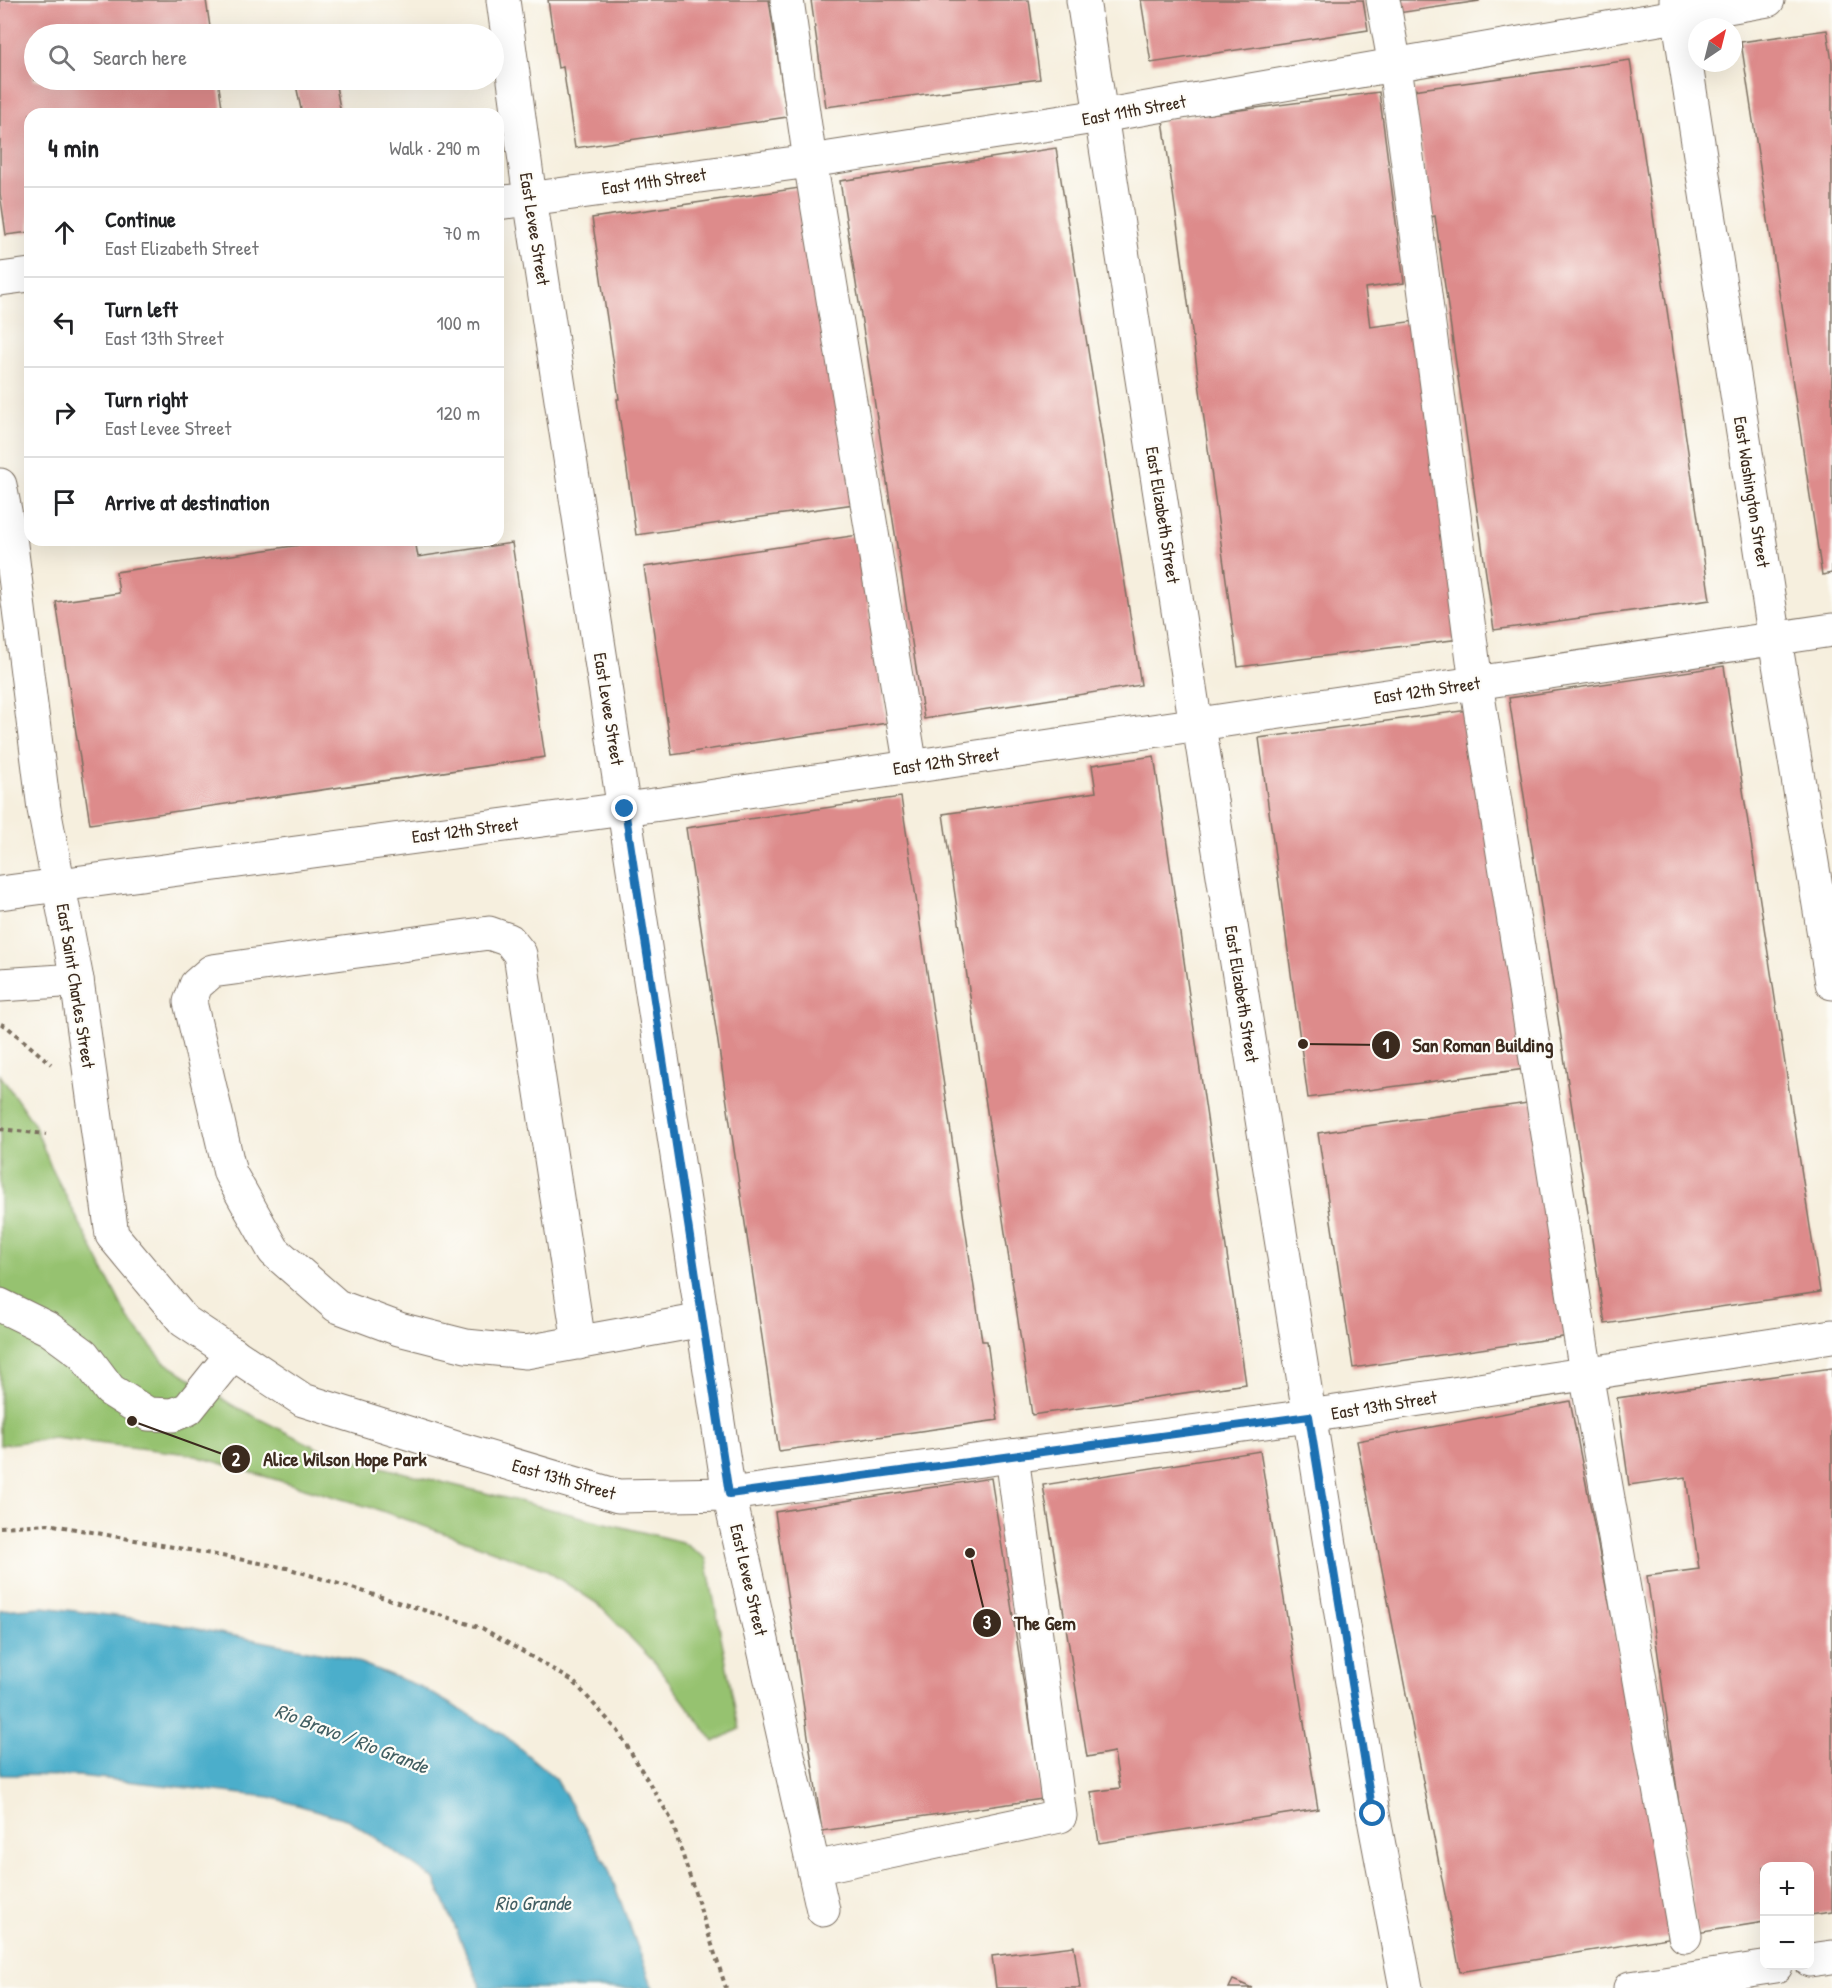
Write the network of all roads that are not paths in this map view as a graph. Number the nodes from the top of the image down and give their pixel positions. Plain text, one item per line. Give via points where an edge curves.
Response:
1 (503, 0) edge
2 (787, 0) edge
3 (1083, 0) edge
4 (1383, 0) edge
5 (1768, 0) edge
6 (1677, 8) edge
7 (1395, 66) junction
8 (1101, 116) junction
9 (810, 161) junction
10 (514, 200) edge
11 (24, 276) edge
12 (0, 279) edge
13 (0, 485) edge
14 (1832, 630) edge
15 (1775, 640) junction
16 (1476, 683) junction
17 (1199, 724) junction
18 (911, 767) junction
19 (625, 809) junction
20 (60, 883) junction
21 (0, 893) edge
22 (77, 980) junction
23 (1832, 983) edge
24 (0, 985) edge
25 (0, 1305) edge
26 (703, 1320) junction
27 (1832, 1336) edge
28 (579, 1343) junction
29 (232, 1353) junction
30 (1586, 1373) junction
31 (303, 1400) joint
32 (1309, 1416) junction
33 (1012, 1456) junction
34 (729, 1494) junction
35 (814, 1868) junction
36 (823, 1910) dead end
37 (1685, 1935) dead end
38 (1832, 1957) edge
39 (1814, 1959) edge
40 (1760, 1968) edge
41 (1406, 1988) edge
42 (1630, 1988) edge

1 - 10 main road, East Levee Street
2 - 9 main road
3 - 8 main road, East Elizabeth Street
4 - 7 main road
5 - 6 main road, East 11th Street
6 - 7 main road, East 11th Street
6 - 15 main road, East Washington Street
7 - 8 main road, East 11th Street
7 - 16 main road
8 - 9 main road, East 11th Street
8 - 17 main road, East Elizabeth Street via 1194,713
9 - 10 main road, East 11th Street
9 - 18 main road
10 - 19 main road, East Levee Street
11 - 12 main road
13 - 20 main road, East Saint Charles Street via 44,809
14 - 15 main road, East 12th Street
15 - 16 main road, East 12th Street
15 - 23 main road, East Washington Street
16 - 17 main road, East 12th Street
16 - 30 main road
17 - 18 main road, East 12th Street
17 - 32 main road, East Elizabeth Street
18 - 19 main road, East 12th Street
19 - 20 main road, East 12th Street
19 - 26 main road, East Levee Street
20 - 21 main road, East 12th Street
20 - 22 main road, East Saint Charles Street
22 - 24 main road
22 - 29 main road, East Saint Charles Street via 112,1235 184,1321
25 - 29 main road via 49,1329 83,1354 110,1390 148,1414 173,1415 188,1409
26 - 28 main road
26 - 34 main road, East Levee Street
27 - 30 main road, East 13th Street
28 - 28 main road via 526,1352 465,1346 399,1329 337,1306 274,1251 230,1173 190,1002 196,985 212,971 489,933 509,940 520,954
29 - 31 main road, East Saint Charles Street
30 - 32 main road, East 13th Street
30 - 37 main road
31 - 34 main road, East 13th Street via 618,1496
32 - 33 main road, East 13th Street
32 - 41 main road, East Elizabeth Street via 1373,1814
33 - 34 main road, East 13th Street
33 - 35 main road via 1060,1816
34 - 35 main road, East Levee Street
35 - 36 main road, East Levee Street
38 - 39 main road
40 - 42 main road

